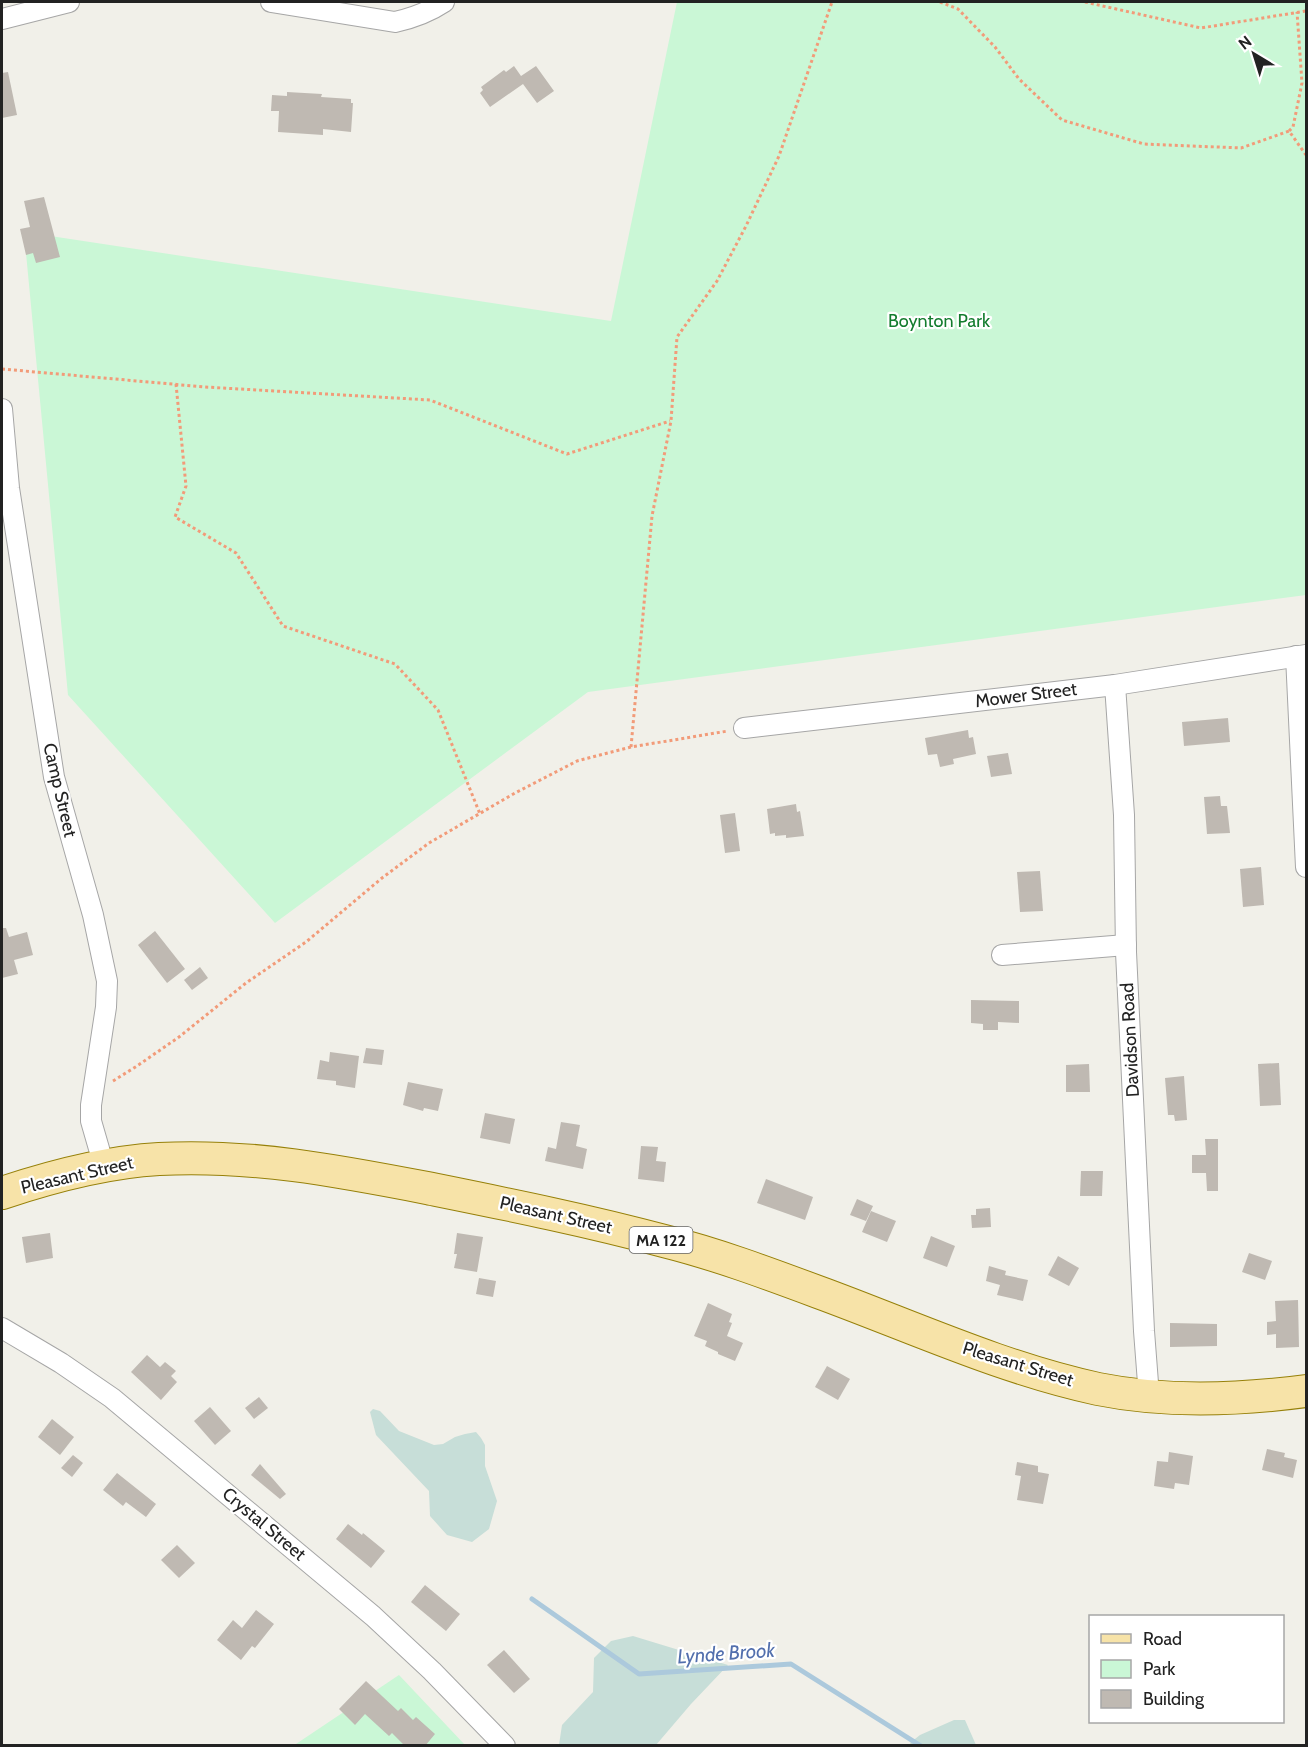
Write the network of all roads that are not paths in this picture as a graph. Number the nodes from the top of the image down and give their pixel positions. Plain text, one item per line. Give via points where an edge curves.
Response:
1 (69, 2) edge
2 (271, 2) edge
3 (444, 2) edge
4 (2, 19) edge
5 (2, 409) edge
6 (1301, 655) edge
7 (1115, 685) junction
8 (744, 728) road end
9 (1306, 867) edge
10 (1126, 945) junction
11 (1002, 955) dead end
12 (104, 1166) junction
13 (2, 1193) edge
14 (2, 1329) edge
15 (1306, 1391) edge
16 (1149, 1396) junction
17 (505, 1746) edge

1 - 4 street
2 - 3 street via 395,22
5 - 12 street, Camp Street via 11,500 54,777 93,915 107,981 91,1121
6 - 7 street, Mower Street
6 - 9 street
7 - 8 street, Mower Street
7 - 10 street, Davidson Road via 1124,815
10 - 11 street
10 - 16 street, Davidson Road
12 - 13 main road, Pleasant Street / MA 122
12 - 16 main road, Pleasant Street / MA 122 via 160,1159 245,1159 375,1178 498,1202 666,1241 820,1293 996,1360 1101,1389
14 - 17 street, Crystal Street via 112,1398 373,1616
15 - 16 main road, Pleasant Street / MA 122 via 1202,1400

